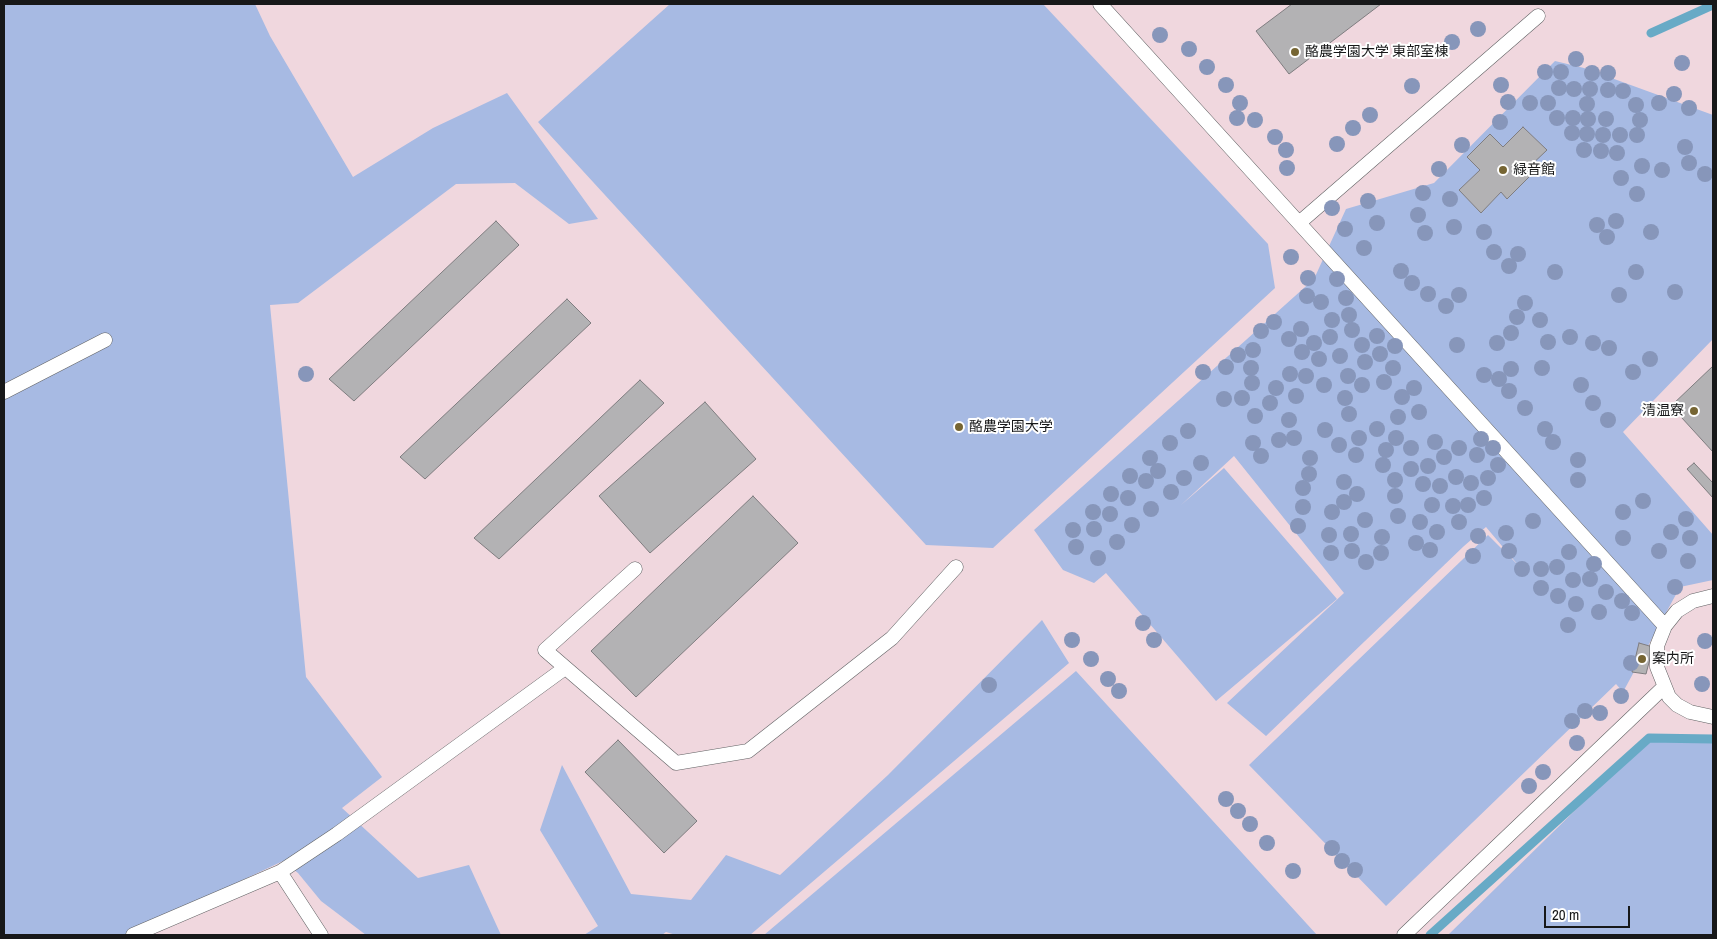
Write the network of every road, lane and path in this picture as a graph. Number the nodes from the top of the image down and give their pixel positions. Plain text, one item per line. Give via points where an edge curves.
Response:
1 (1100, 4) edge
2 (1538, 16) dead end
3 (1298, 223) junction
4 (104, 340) dead end
5 (4, 392) edge
6 (956, 566) dead end
7 (635, 569) dead end
8 (1713, 596) edge
9 (1665, 626) junction
10 (566, 668) junction
11 (1664, 687) junction
12 (1713, 718) edge
13 (280, 872) junction
14 (133, 935) edge
15 (321, 935) edge
16 (1404, 935) edge

1 - 3 lane
2 - 3 lane
3 - 9 lane
4 - 5 lane
6 - 10 lane via 892,638 748,751 676,764
7 - 10 lane via 545,650
8 - 9 lane via 1693,601 1677,611
9 - 11 lane via 1657,646 1657,667
10 - 13 lane
11 - 12 lane via 1677,705
11 - 16 lane
13 - 14 lane
13 - 15 lane

